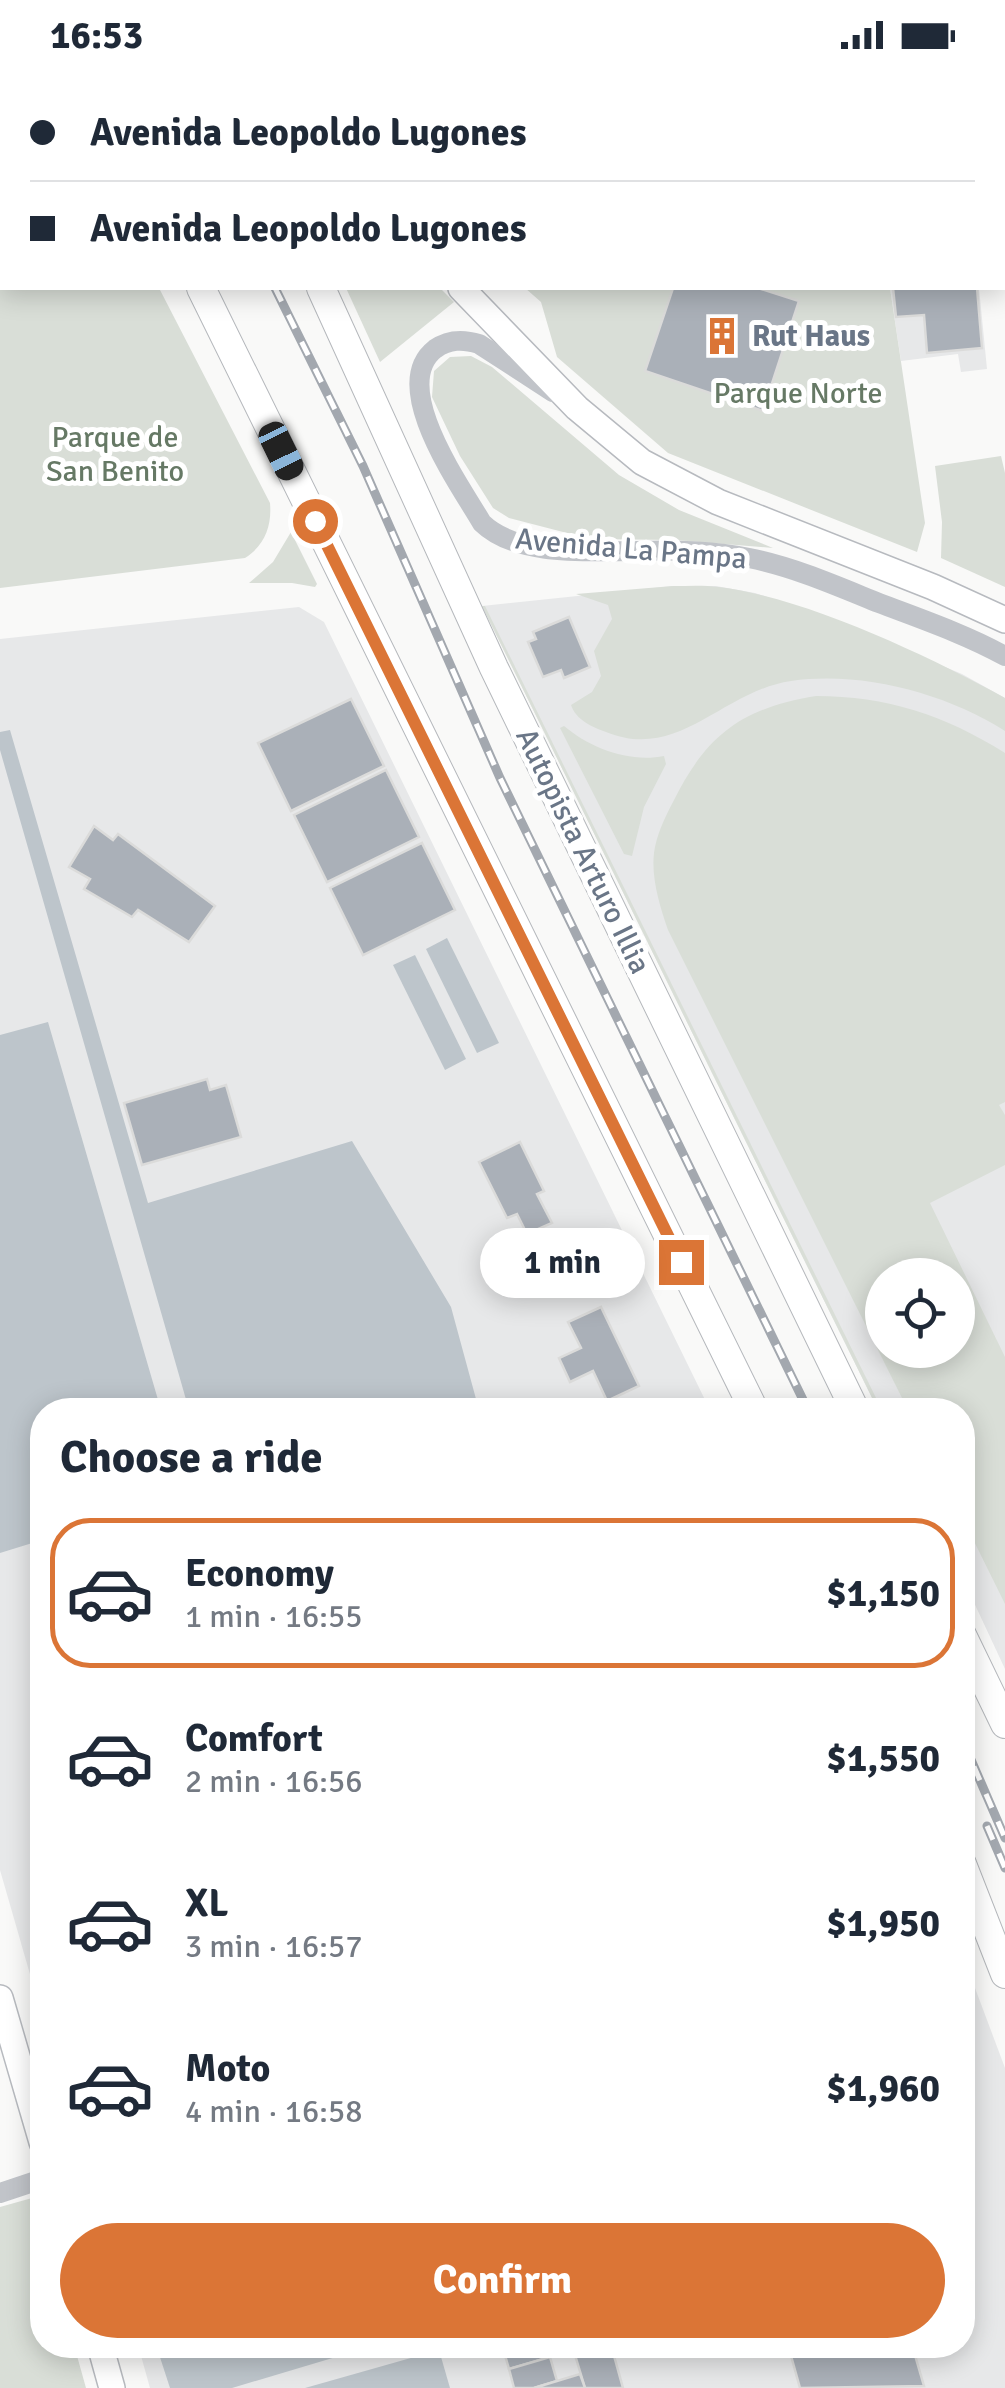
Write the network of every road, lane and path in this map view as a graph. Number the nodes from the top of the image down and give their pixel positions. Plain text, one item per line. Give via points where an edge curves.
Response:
1 (201, 290) edge
2 (321, 290) edge
3 (463, 290) edge
4 (577, 408) junction
5 (1001, 615) edge
6 (1005, 656) edge
7 (748, 1398) edge
8 (849, 1398) edge
9 (975, 1662) edge
10 (1005, 1724) edge
11 (975, 1897) edge
12 (1005, 1974) edge
13 (0, 1998) edge
14 (30, 2101) edge
15 (30, 2183) edge
16 (0, 2192) edge
17 (104, 2358) edge
18 (112, 2388) edge

1 - 7 highway
2 - 8 highway, Autopista Arturo Illia via 494,668
3 - 4 main road
4 - 5 main road via 642,462 686,488
4 - 6 street, Avenida La Pampa via 465,340 432,351 418,382 428,424 494,534 589,551 750,558
9 - 10 highway
11 - 12 highway
13 - 14 main road
15 - 16 street
17 - 18 main road

